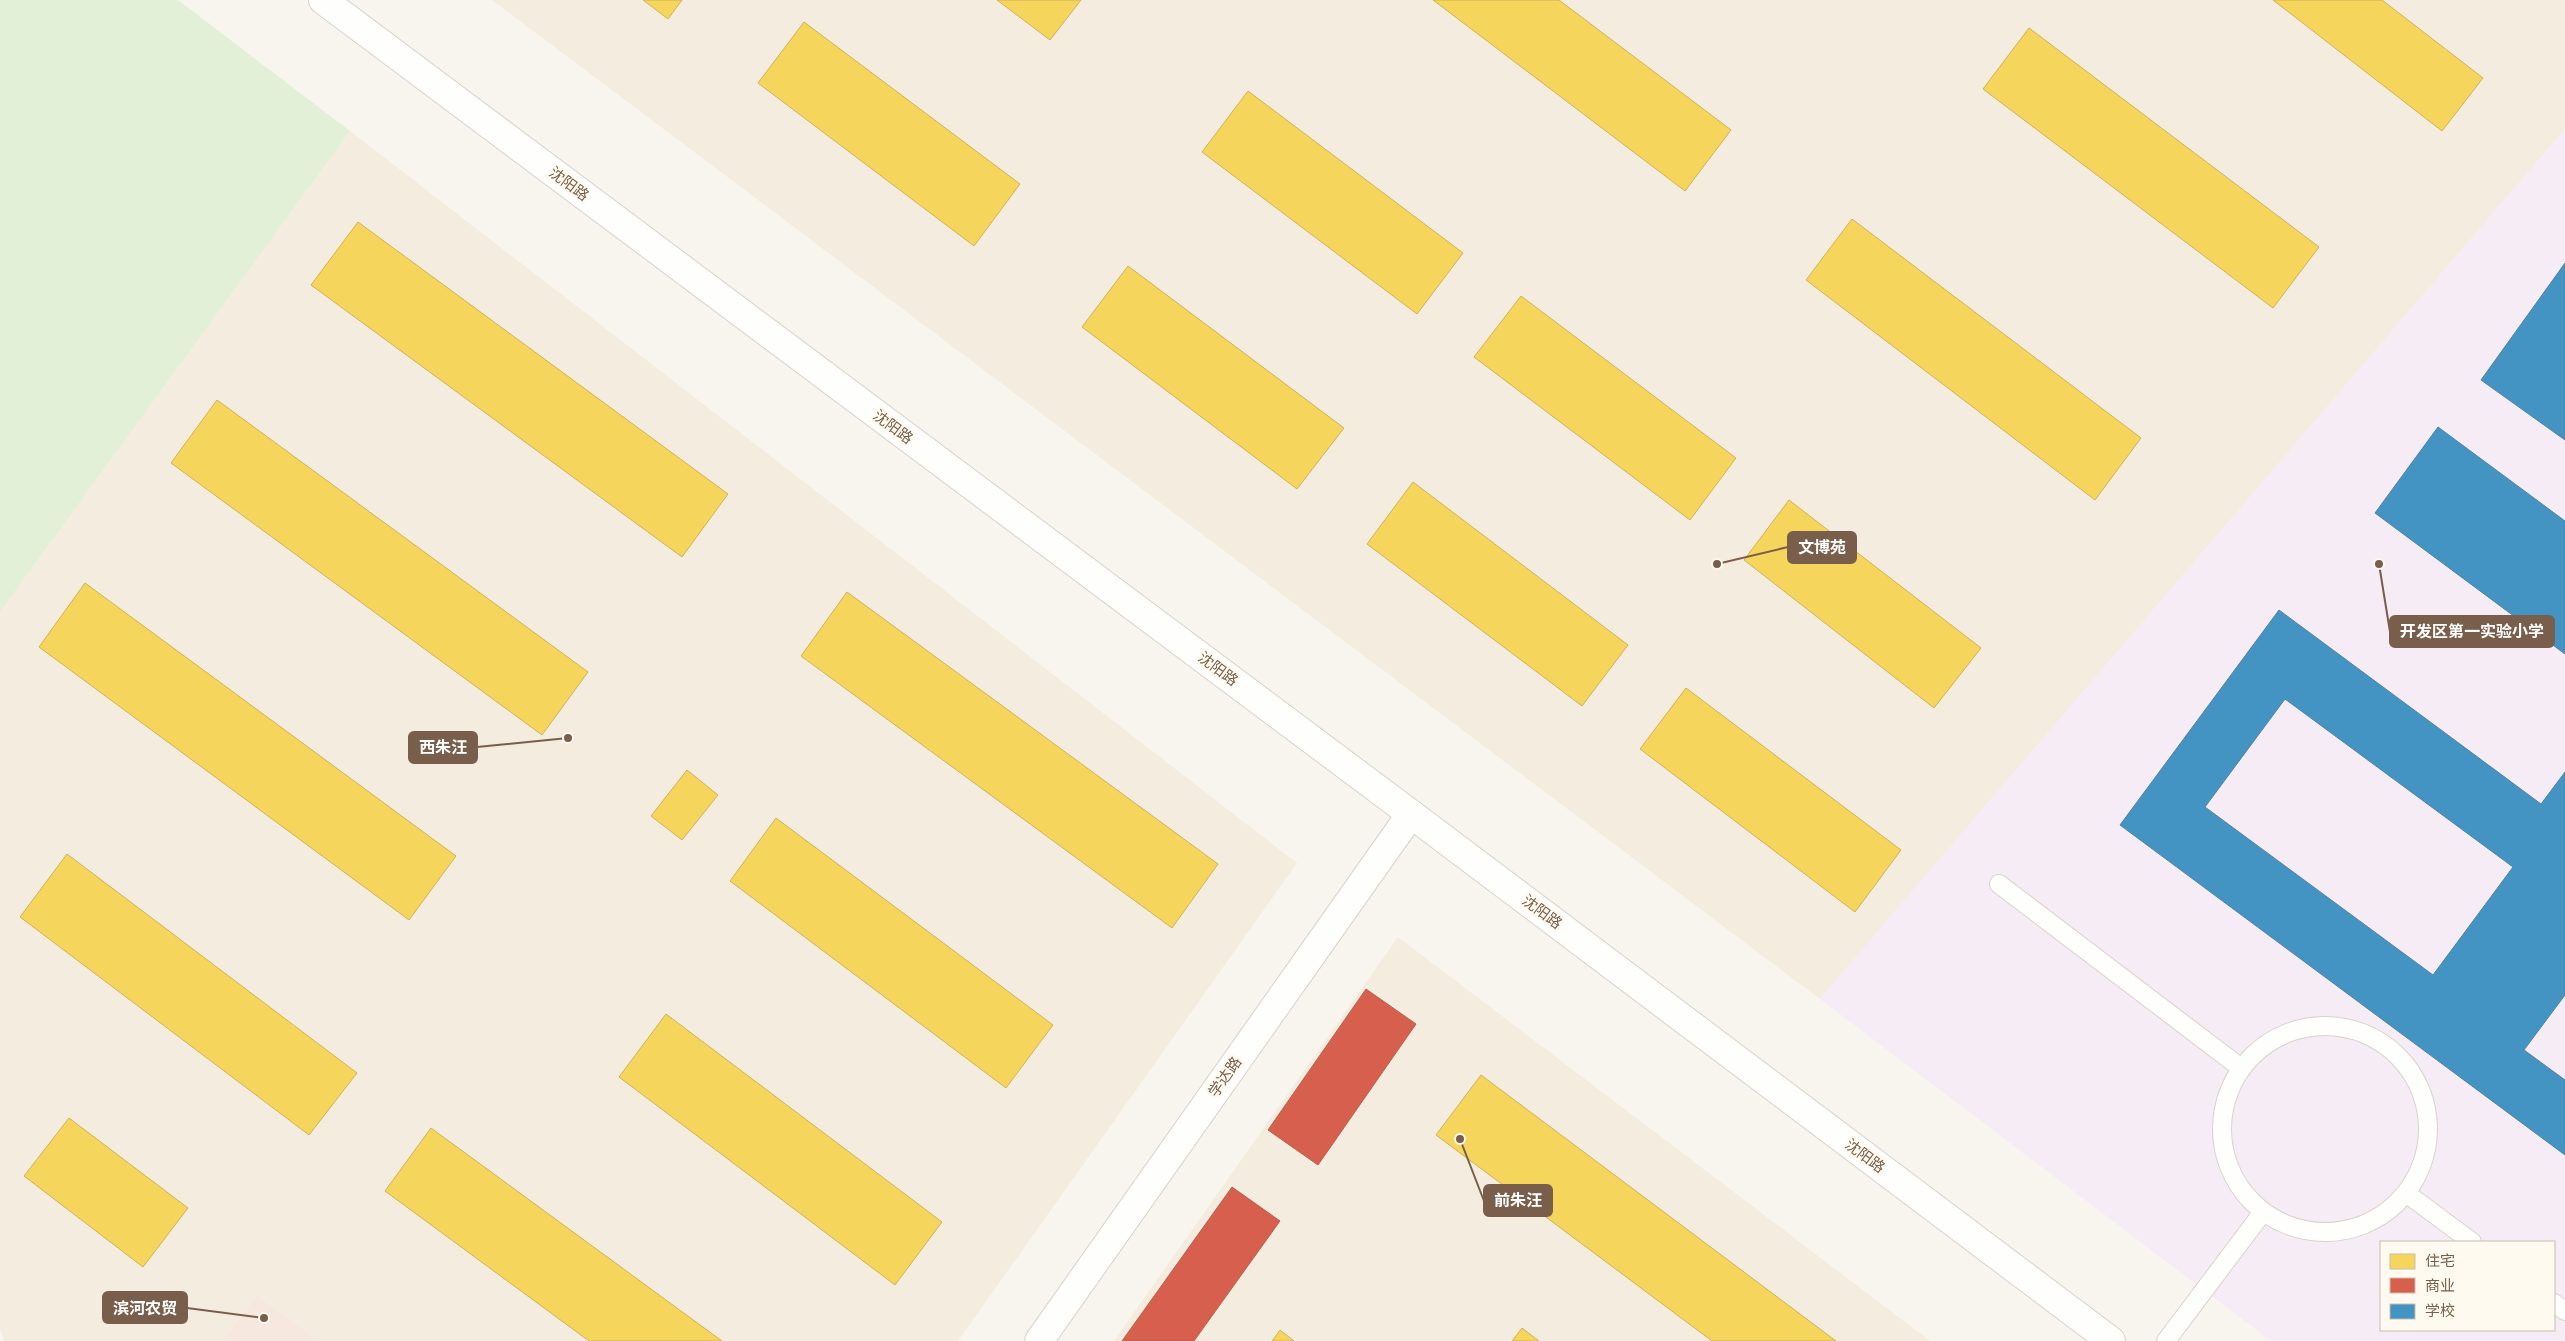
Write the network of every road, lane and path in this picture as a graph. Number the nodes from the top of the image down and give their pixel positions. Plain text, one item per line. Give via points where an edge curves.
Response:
1 (322, 0) edge
2 (1411, 814) junction
3 (2000, 884) dead end
4 (2241, 1068) junction
5 (2406, 1193) junction
6 (2263, 1212) junction
7 (2471, 1241) edge
8 (1039, 1341) edge
9 (2111, 1341) edge
10 (2166, 1341) edge

1 - 2 street, 沈阳路
2 - 8 street, 学达路
2 - 9 street, 沈阳路
3 - 4 lane
4 - 5 lane via 2262,1047 2288,1032 2317,1026 2347,1028 2374,1039 2399,1057 2416,1081 2426,1109 2428,1139 2421,1168
4 - 6 lane via 2228,1091 2222,1117 2223,1144 2230,1170 2244,1193
5 - 6 lane via 2382,1215 2354,1229 2322,1232 2291,1226
5 - 7 lane
6 - 10 lane

